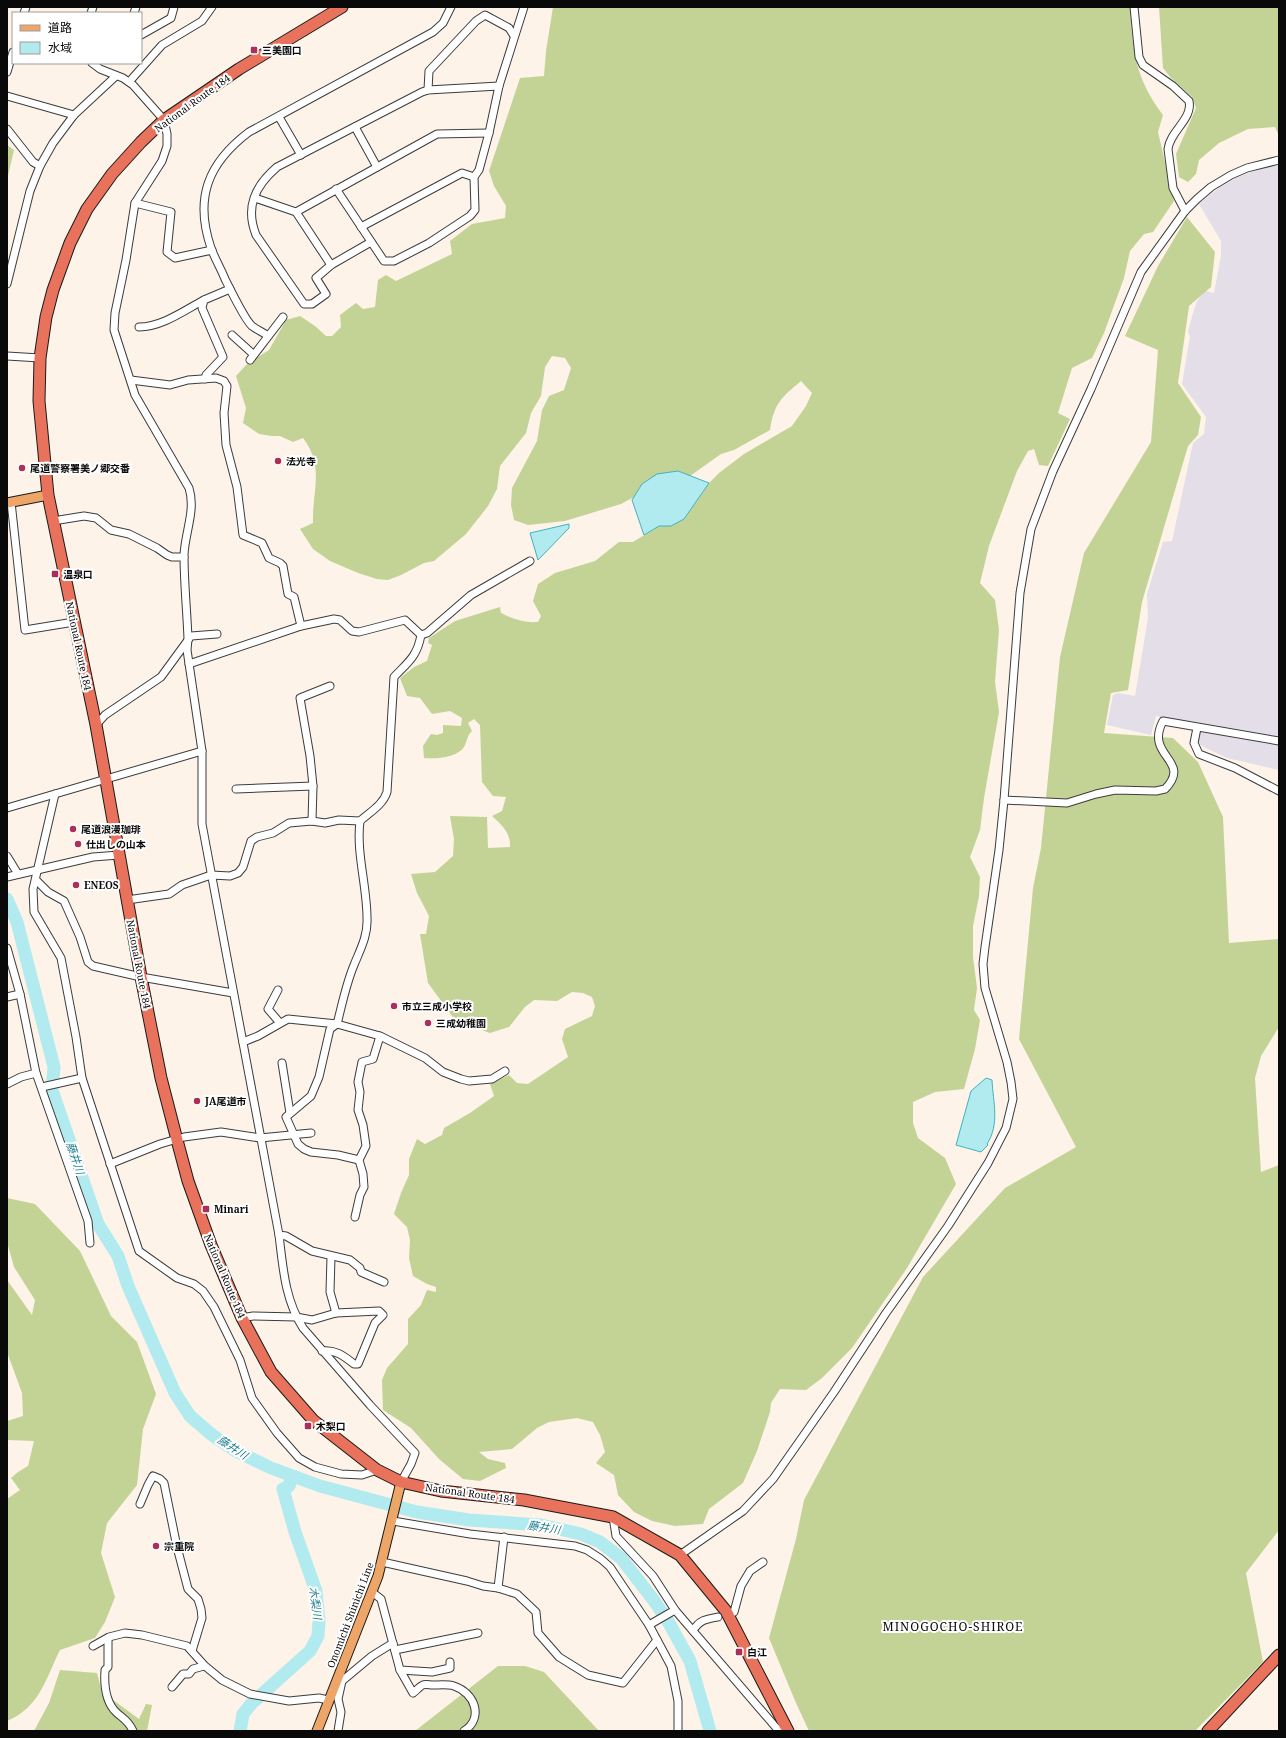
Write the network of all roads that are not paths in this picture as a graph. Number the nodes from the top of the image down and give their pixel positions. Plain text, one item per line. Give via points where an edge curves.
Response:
1 (174, 7) edge
2 (212, 7) edge
3 (342, 7) edge
4 (451, 7) edge
5 (524, 7) edge
6 (1134, 7) edge
7 (142, 35) edge
8 (514, 36) junction
9 (12, 55) edge
10 (93, 64) edge
11 (7, 72) edge
12 (116, 76) junction
13 (129, 82) junction
14 (499, 86) junction
15 (428, 90) junction
16 (7, 96) edge
17 (74, 115) junction
18 (279, 117) junction
19 (164, 120) junction
20 (355, 127) junction
21 (7, 129) edge
22 (489, 133) junction
23 (301, 155) junction
24 (1279, 160) edge
25 (40, 166) junction
26 (377, 166) junction
27 (474, 177) junction
28 (336, 189) junction
29 (255, 198) junction
30 (135, 203) junction
31 (1185, 211) junction
32 (296, 212) junction
33 (361, 227) junction
34 (371, 242) junction
35 (212, 250) junction
36 (331, 265) junction
37 (7, 284) edge
38 (230, 289) junction
39 (204, 300) junction
40 (283, 317) dead end
41 (139, 327) dead end
42 (232, 335) dead end
43 (268, 336) junction
44 (7, 356) edge
45 (40, 358) junction
46 (205, 379) junction
47 (131, 380) junction
48 (48, 495) junction
49 (9, 503) edge
50 (53, 521) junction
51 (184, 557) junction
52 (530, 561) dead end
53 (74, 622) junction
54 (301, 626) junction
55 (217, 634) dead end
56 (421, 635) junction
57 (188, 639) junction
58 (189, 664) junction
59 (330, 686) dead end
60 (96, 724) junction
61 (1197, 728) junction
62 (1279, 741) edge
63 (202, 751) junction
64 (105, 779) junction
65 (313, 786) junction
66 (236, 789) dead end
67 (1279, 790) edge
68 (55, 794) junction
69 (1004, 800) junction
70 (7, 808) edge
71 (312, 821) junction
72 (360, 821) junction
73 (119, 855) junction
74 (7, 856) edge
75 (38, 870) junction
76 (211, 875) junction
77 (12, 876) edge
78 (36, 880) junction
79 (127, 900) junction
80 (7, 948) edge
81 (141, 976) junction
82 (278, 990) dead end
83 (233, 993) junction
84 (20, 994) junction
85 (7, 997) edge
86 (280, 1024) junction
87 (336, 1024) junction
88 (380, 1036) junction
89 (242, 1042) junction
90 (282, 1063) dead end
91 (505, 1071) dead end
92 (36, 1073) junction
93 (82, 1078) junction
94 (8, 1083) edge
95 (44, 1086) junction
96 (290, 1113) junction
97 (311, 1133) dead end
98 (294, 1135) junction
99 (260, 1138) junction
100 (177, 1140) junction
101 (359, 1160) junction
102 (110, 1164) junction
103 (355, 1217) dead end
104 (279, 1235) junction
105 (90, 1243) dead end
106 (331, 1257) junction
107 (384, 1282) dead end
108 (336, 1313) junction
109 (296, 1317) junction
110 (242, 1318) junction
111 (322, 1351) junction
112 (377, 1470) junction
113 (400, 1487) junction
114 (140, 1504) dead end
115 (612, 1517) junction
116 (392, 1521) junction
117 (504, 1537) junction
118 (680, 1555) junction
119 (382, 1562) junction
120 (764, 1562) dead end
121 (498, 1588) junction
122 (372, 1592) junction
123 (675, 1610) junction
124 (723, 1616) junction
125 (649, 1625) junction
126 (693, 1631) junction
127 (478, 1633) dead end
128 (108, 1638) junction
129 (657, 1640) junction
130 (93, 1646) dead end
131 (394, 1646) junction
132 (192, 1651) junction
133 (1279, 1655) edge
134 (450, 1662) dead end
135 (204, 1666) junction
136 (400, 1670) junction
137 (172, 1687) dead end
138 (328, 1700) junction
139 (133, 1731) edge
140 (318, 1731) edge
141 (338, 1731) edge
142 (464, 1731) edge
143 (678, 1731) edge
144 (779, 1731) edge
145 (788, 1731) edge
146 (1208, 1731) edge

1 - 7 street via 171,18
2 - 13 street via 202,22 162,45
3 - 19 highway, National Route 184 via 238,69
4 - 18 street via 443,23 433,32
5 - 8 street
6 - 31 street via 1139,57 1143,65 1189,101 1190,110 1173,135 1168,149 1173,188
8 - 14 street
8 - 15 street via 509,28 485,15 476,20 429,71
9 - 11 street
10 - 12 street
12 - 13 street
12 - 17 street
13 - 19 street
14 - 15 street
14 - 22 street
15 - 20 street
16 - 17 street
17 - 25 street
18 - 23 street
18 - 35 street via 249,132 225,152 217,163 209,180 204,202 204,219
19 - 30 street via 168,146 162,161
19 - 45 highway, National Route 184 via 140,142 87,209 70,243 53,290
20 - 23 street
20 - 26 street
21 - 25 street via 33,162
22 - 26 street via 437,134
22 - 27 street via 479,170
23 - 29 street via 268,175
24 - 31 street via 1231,175 1211,187
25 - 37 street via 30,191
26 - 28 street
27 - 33 street via 462,173
27 - 34 street via 475,210 429,243 394,261 384,261
28 - 32 street
28 - 33 street
29 - 32 street
29 - 36 street via 252,206 252,224 256,235 304,304 312,304 326,294 316,278
30 - 35 street via 171,212 167,252 175,258
30 - 47 street via 114,323 114,330
31 - 69 street via 1141,272 1053,471 1031,530 1020,593
32 - 36 street
33 - 34 street
34 - 36 street
35 - 38 street
38 - 39 street
38 - 43 street via 251,325
39 - 41 street via 166,321
39 - 46 street via 202,308 223,357
40 - 43 street
42 - 43 street via 252,357
44 - 45 street
45 - 48 highway, National Route 184 via 39,401
46 - 47 street via 170,385
46 - 54 street via 216,378 224,381 226,386 226,445 237,487 243,535 262,543 269,558 283,566 288,594 294,597
47 - 51 street via 135,395 192,497
48 - 49 main road
48 - 50 highway, National Route 184
49 - 53 street via 25,630
50 - 51 street via 84,516 96,518 111,530 135,537 167,555
50 - 53 highway, National Route 184
51 - 57 street
52 - 56 street via 471,594 428,633
53 - 60 highway, National Route 184
54 - 56 street via 334,619 340,620 352,631 359,632 405,620
54 - 58 street
55 - 57 street via 191,636
56 - 72 street via 419,648 394,677 385,799
57 - 58 street
57 - 60 street via 161,677
58 - 63 street
59 - 65 street via 300,698
60 - 64 highway, National Route 184
61 - 62 street
61 - 67 street via 1194,743 1199,754 1235,768
61 - 69 street via 1163,721 1158,730 1160,748 1174,769 1174,777 1165,789 1115,790 1067,803
63 - 64 street
63 - 76 street via 202,824
64 - 68 street
64 - 73 highway, National Route 184
65 - 66 street
65 - 71 street
68 - 70 street
68 - 75 street
69 - 118 street via 985,947 984,977 1011,1082 1013,1099 1006,1128 948,1226 773,1479 743,1511
71 - 72 street
71 - 76 street via 290,823 273,833 257,837 251,842 243,867 238,873 230,876
72 - 87 street via 358,833 366,893 366,931
73 - 75 street
73 - 79 highway, National Route 184
74 - 77 street
75 - 77 street
75 - 78 street
76 - 79 street via 182,885 169,894
76 - 83 street
78 - 81 street via 48,892 64,901 88,962 93,966
78 - 93 street via 33,889 34,912 61,958
79 - 81 highway, National Route 184
80 - 84 street
81 - 83 street
81 - 100 highway, National Route 184 via 161,1078
82 - 86 street via 268,1010
83 - 89 street
84 - 85 street
84 - 92 street
86 - 87 street via 288,1019
86 - 89 street
87 - 88 street
87 - 96 street via 330,1029 319,1077 311,1096
88 - 91 street via 425,1058 443,1072 461,1079 492,1079
88 - 101 street via 373,1059 362,1062 358,1082 358,1110 366,1146
89 - 99 street
90 - 96 street
92 - 94 street
92 - 95 street
93 - 95 street
93 - 102 street
95 - 105 street via 88,1221
96 - 98 street via 286,1117
97 - 98 street
98 - 99 street
98 - 101 street via 298,1144 311,1152
99 - 100 street via 221,1132
99 - 104 street
100 - 102 street
100 - 110 highway, National Route 184 via 209,1238
101 - 103 street via 364,1187
102 - 112 street via 139,1251 177,1278 194,1284 203,1291 238,1354 252,1398 277,1433 299,1458 316,1468 341,1474 362,1475
104 - 106 street
104 - 109 street via 289,1298
106 - 107 street via 350,1260 360,1268 360,1272
106 - 108 street via 330,1292
108 - 109 street via 312,1320
108 - 111 street via 379,1311 383,1315 375,1323 358,1364 330,1350
109 - 110 street
109 - 111 street
110 - 112 highway, National Route 184 via 271,1372 308,1415
111 - 113 street via 416,1453
112 - 113 highway, National Route 184
113 - 115 highway, National Route 184 via 524,1500
113 - 116 main road, Onomichi Shinichi Line
114 - 132 street via 153,1476 160,1479 164,1483 188,1589 198,1599 201,1609 202,1618
115 - 118 highway, National Route 184
115 - 123 street via 616,1536 653,1576
116 - 117 street
116 - 119 main road, Onomichi Shinichi Line
117 - 121 street
117 - 125 street via 575,1546 587,1550 610,1568
118 - 124 highway, National Route 184
119 - 121 street
119 - 122 main road, Onomichi Shinichi Line
120 - 124 street via 750,1571 741,1586 734,1612
121 - 129 street via 517,1594 536,1612 538,1633 559,1657 588,1675 623,1683
122 - 131 street via 381,1599
122 - 138 main road, Onomichi Shinichi Line
123 - 125 street
123 - 126 street
124 - 126 street via 704,1619 697,1623
124 - 145 highway, National Route 184
125 - 129 street
126 - 144 street
127 - 131 street
128 - 130 street
128 - 132 street via 125,1633 137,1634 187,1646
128 - 139 street via 108,1667 105,1670 104,1689 114,1710 128,1721
129 - 143 street via 671,1666 678,1701
131 - 136 street
131 - 141 street via 372,1656 342,1681 338,1698 341,1712
132 - 135 street
133 - 146 highway
134 - 136 street via 450,1668 432,1672
135 - 137 street via 183,1674
135 - 138 street via 222,1680 251,1694 289,1701 319,1698
136 - 142 street via 413,1693 423,1685 436,1685 454,1686 469,1696 476,1707 475,1717 469,1728
138 - 140 main road, Onomichi Shinichi Line

